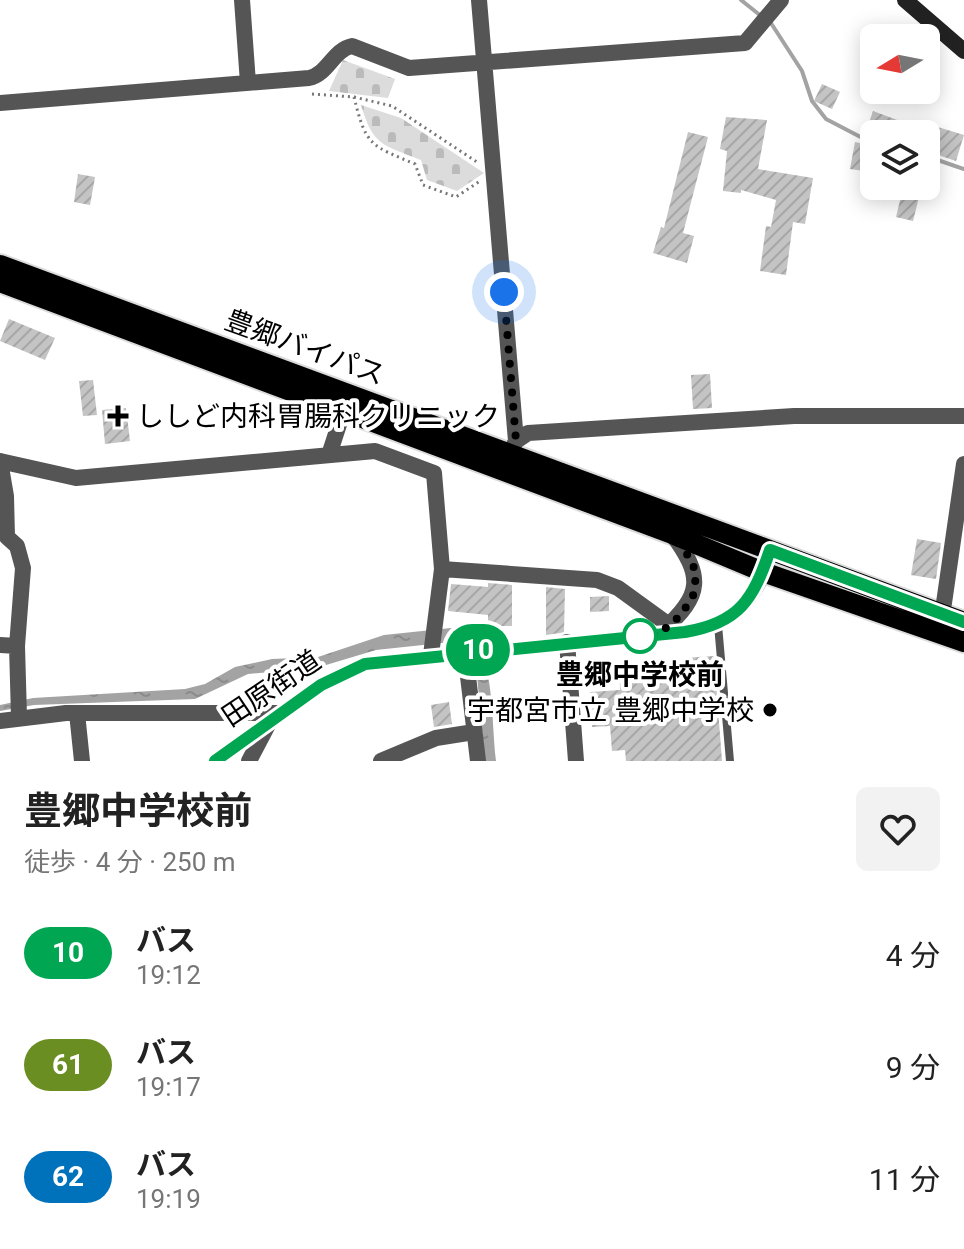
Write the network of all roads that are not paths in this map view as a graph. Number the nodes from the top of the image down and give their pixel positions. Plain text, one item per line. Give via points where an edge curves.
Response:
1 (242, 0) edge
2 (479, 0) edge
3 (781, 0) edge
4 (905, 0) edge
5 (964, 51) edge
6 (484, 65) junction
7 (248, 83) junction
8 (0, 103) edge
9 (0, 265) edge
10 (0, 282) edge
11 (346, 402) junction
12 (964, 416) edge
13 (329, 455) junction
14 (509, 455) junction
15 (964, 464) edge
16 (0, 466) edge
17 (672, 534) junction
18 (770, 550) junction
19 (442, 569) junction
20 (763, 572) junction
21 (964, 622) edge
22 (937, 623) junction
23 (718, 625) junction
24 (664, 630) junction
25 (567, 642) junction
26 (964, 642) edge
27 (8, 645) edge
28 (465, 651) junction
29 (431, 655) junction
30 (77, 713) junction
31 (19, 717) junction
32 (275, 717) junction
33 (0, 721) edge
34 (474, 732) junction
35 (82, 761) edge
36 (215, 761) edge
37 (249, 761) edge
38 (381, 761) edge
39 (478, 761) edge
40 (576, 761) edge
41 (730, 761) edge

1 - 7 street
2 - 6 street
3 - 6 street via 745,43
4 - 5 main road
6 - 7 street via 409,68 352,46 319,76
6 - 14 street
7 - 8 street
9 - 11 main road, 豊郷バイパス
10 - 11 main road, 豊郷バイパス
11 - 13 street
11 - 14 main road, 豊郷バイパス
12 - 14 street via 794,416 528,433
13 - 16 street via 76,478
13 - 19 street via 375,451 434,473
14 - 17 main road, 豊郷バイパス
14 - 18 main road, 豊郷バイパス
15 - 22 street
16 - 27 street via 7,537 17,546 23,568
17 - 20 main road, 豊郷バイパス
17 - 24 street via 696,576 693,596
18 - 20 street
18 - 22 main road
19 - 24 street via 597,580 618,588
19 - 29 street
20 - 22 main road
20 - 23 street via 744,605
21 - 22 main road
22 - 26 main road
23 - 24 street, 田原街道
23 - 41 lane
24 - 25 street, 田原街道
25 - 28 street, 田原街道
25 - 40 street
27 - 31 street
28 - 29 street, 田原街道
28 - 34 street
29 - 32 street, 田原街道 via 350,669
30 - 31 street
30 - 32 street
30 - 35 street
31 - 33 street
32 - 36 street, 田原街道
32 - 37 street
34 - 38 street via 436,738
34 - 39 street

